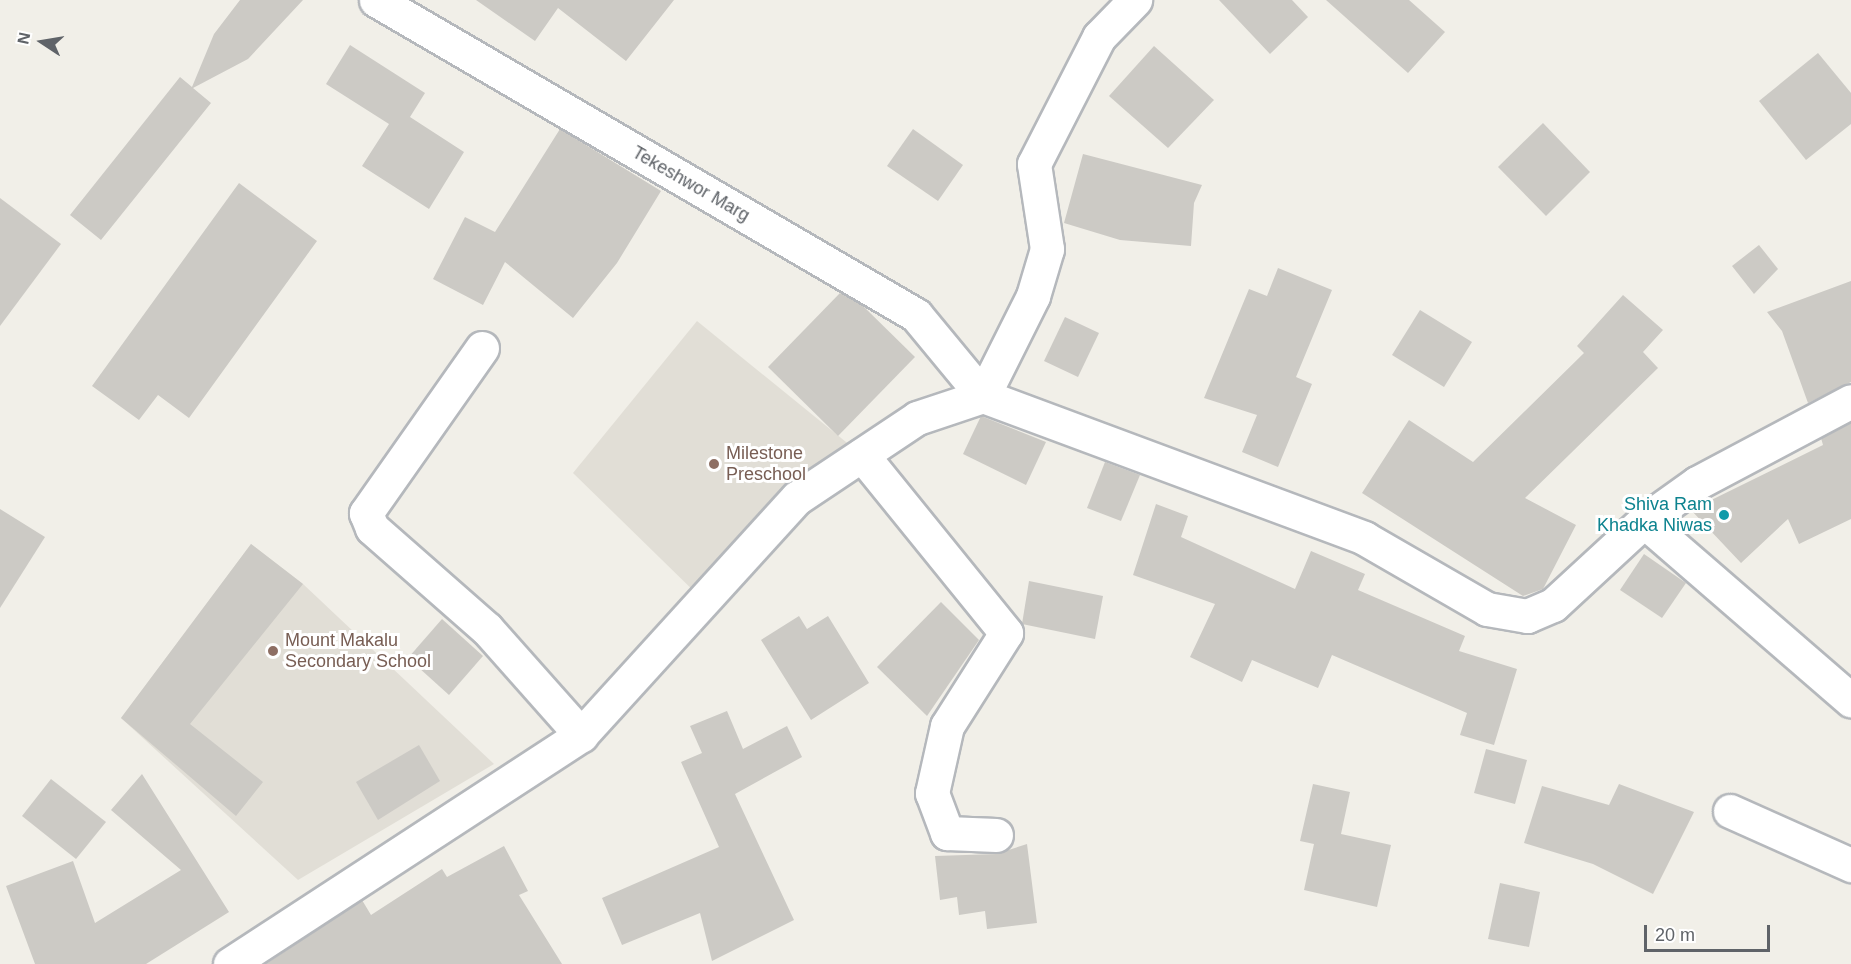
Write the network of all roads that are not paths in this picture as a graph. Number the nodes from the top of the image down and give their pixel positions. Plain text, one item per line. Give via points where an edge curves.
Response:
1 (1135, 0) edge
2 (387, 3) edge
3 (482, 348) dead end
4 (983, 396) junction
5 (1851, 401) edge
6 (861, 455) junction
7 (1644, 521) junction
8 (1851, 700) edge
9 (581, 735) junction
10 (1730, 811) dead end
11 (996, 835) dead end
12 (1851, 865) edge
13 (230, 964) edge

1 - 4 street via 1099,37 1034,164 1047,249 1033,296
2 - 4 street, Tekeshwor Marg via 916,315
3 - 9 street via 366,513 372,528 487,629
4 - 6 street via 917,418
4 - 7 street via 1364,538 1487,609 1527,616 1554,605
5 - 7 street via 1697,483
6 - 9 street via 797,498
6 - 11 street via 1006,633 947,726 932,793 947,833
7 - 8 street
9 - 13 street
10 - 12 street

